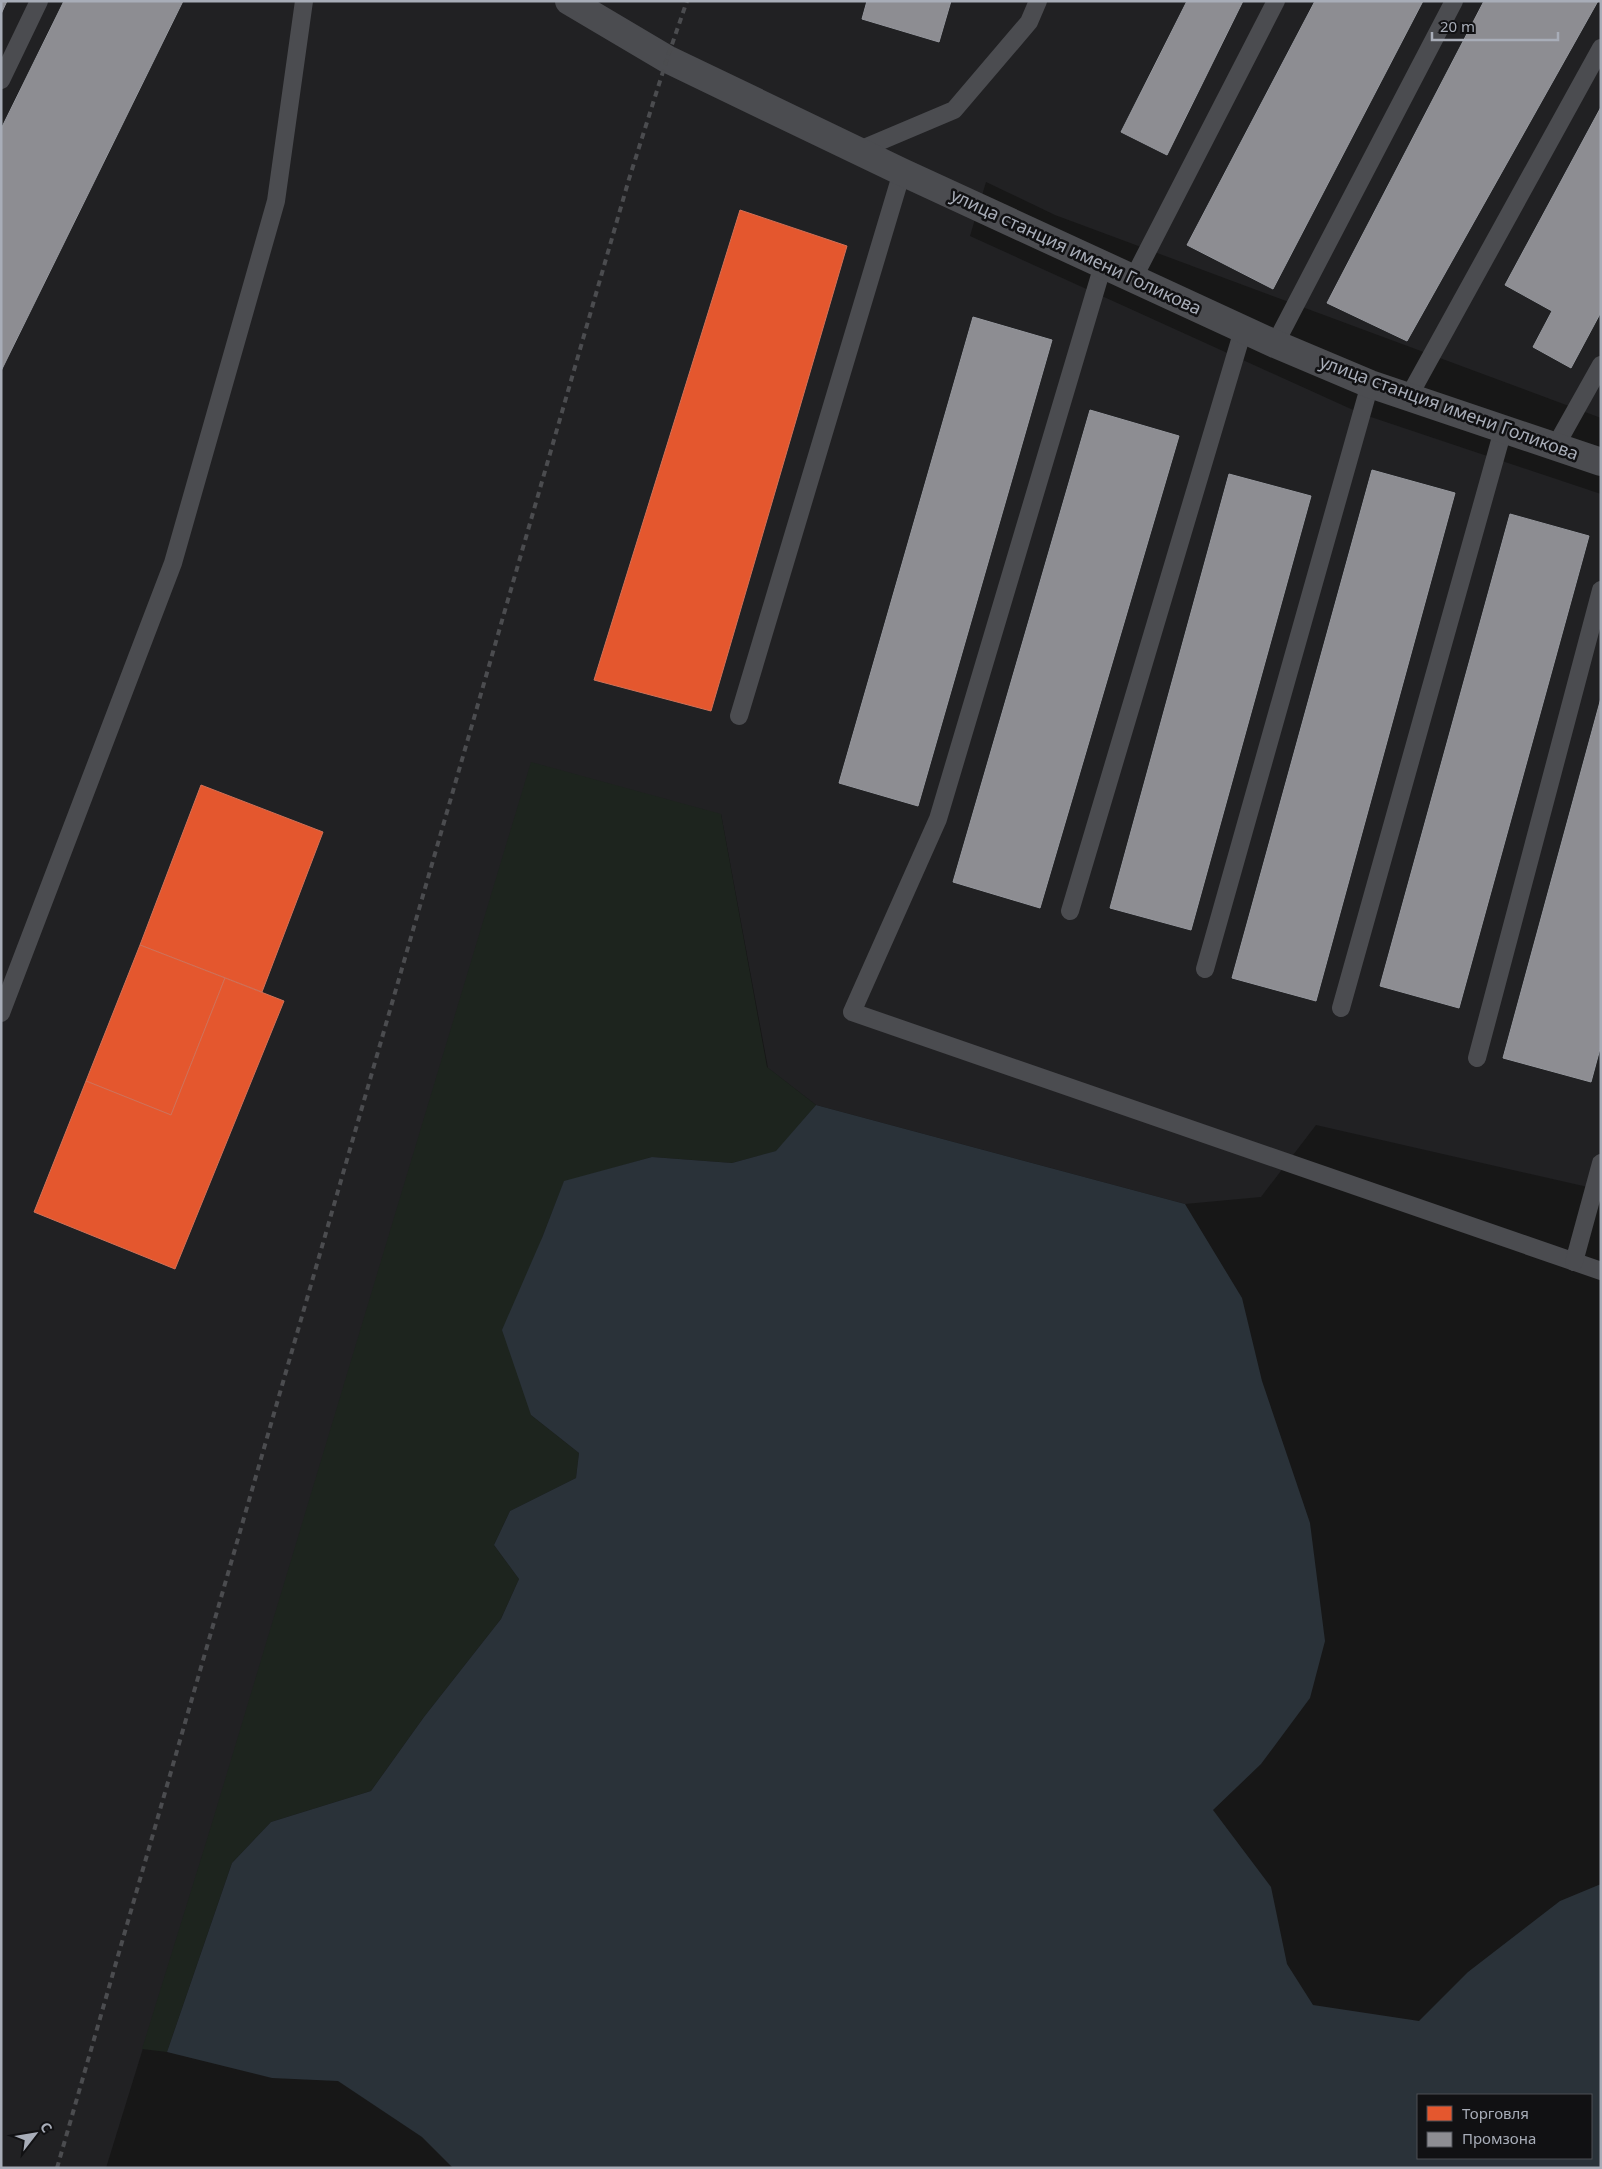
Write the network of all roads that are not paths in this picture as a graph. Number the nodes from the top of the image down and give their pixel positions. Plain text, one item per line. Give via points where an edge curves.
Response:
1 (39, 1) edge
2 (304, 1) edge
3 (569, 1) edge
4 (1038, 1) edge
5 (1276, 1) edge
6 (1454, 1) edge
7 (1601, 48) edge
8 (1, 80) edge
9 (857, 151) junction
10 (902, 172) junction
11 (1103, 265) junction
12 (1133, 279) junction
13 (1243, 330) junction
14 (1275, 344) junction
15 (1601, 365) edge
16 (1370, 384) junction
17 (1408, 398) junction
18 (1503, 430) junction
19 (1555, 447) junction
20 (1601, 462) edge
21 (1601, 590) edge
22 (739, 716) dead end
23 (1070, 911) dead end
24 (1205, 969) dead end
25 (1341, 1008) dead end
26 (1, 1014) edge
27 (1477, 1058) dead end
28 (1601, 1163) edge
29 (1574, 1262) junction
30 (1601, 1271) edge

1 - 8 lane
2 - 26 lane via 276,201 172,563
3 - 9 street, улица станция имени Голикова via 667,59
4 - 9 lane via 1029,22 954,110
5 - 12 lane
6 - 14 lane
7 - 17 lane
9 - 10 street, улица станция имени Голикова
10 - 11 street, улица станция имени Голикова
10 - 22 lane
11 - 12 street, улица станция имени Голикова
11 - 29 lane via 938,819 852,1012
12 - 13 street, улица станция имени Голикова
13 - 14 street, улица станция имени Голикова
13 - 23 lane
14 - 16 street, улица станция имени Голикова
15 - 19 lane
16 - 17 street, улица станция имени Голикова
16 - 24 lane
17 - 18 street, улица станция имени Голикова
18 - 19 street, улица станция имени Голикова
18 - 25 lane
19 - 20 street, улица станция имени Голикова
21 - 27 lane
28 - 29 lane
29 - 30 lane

